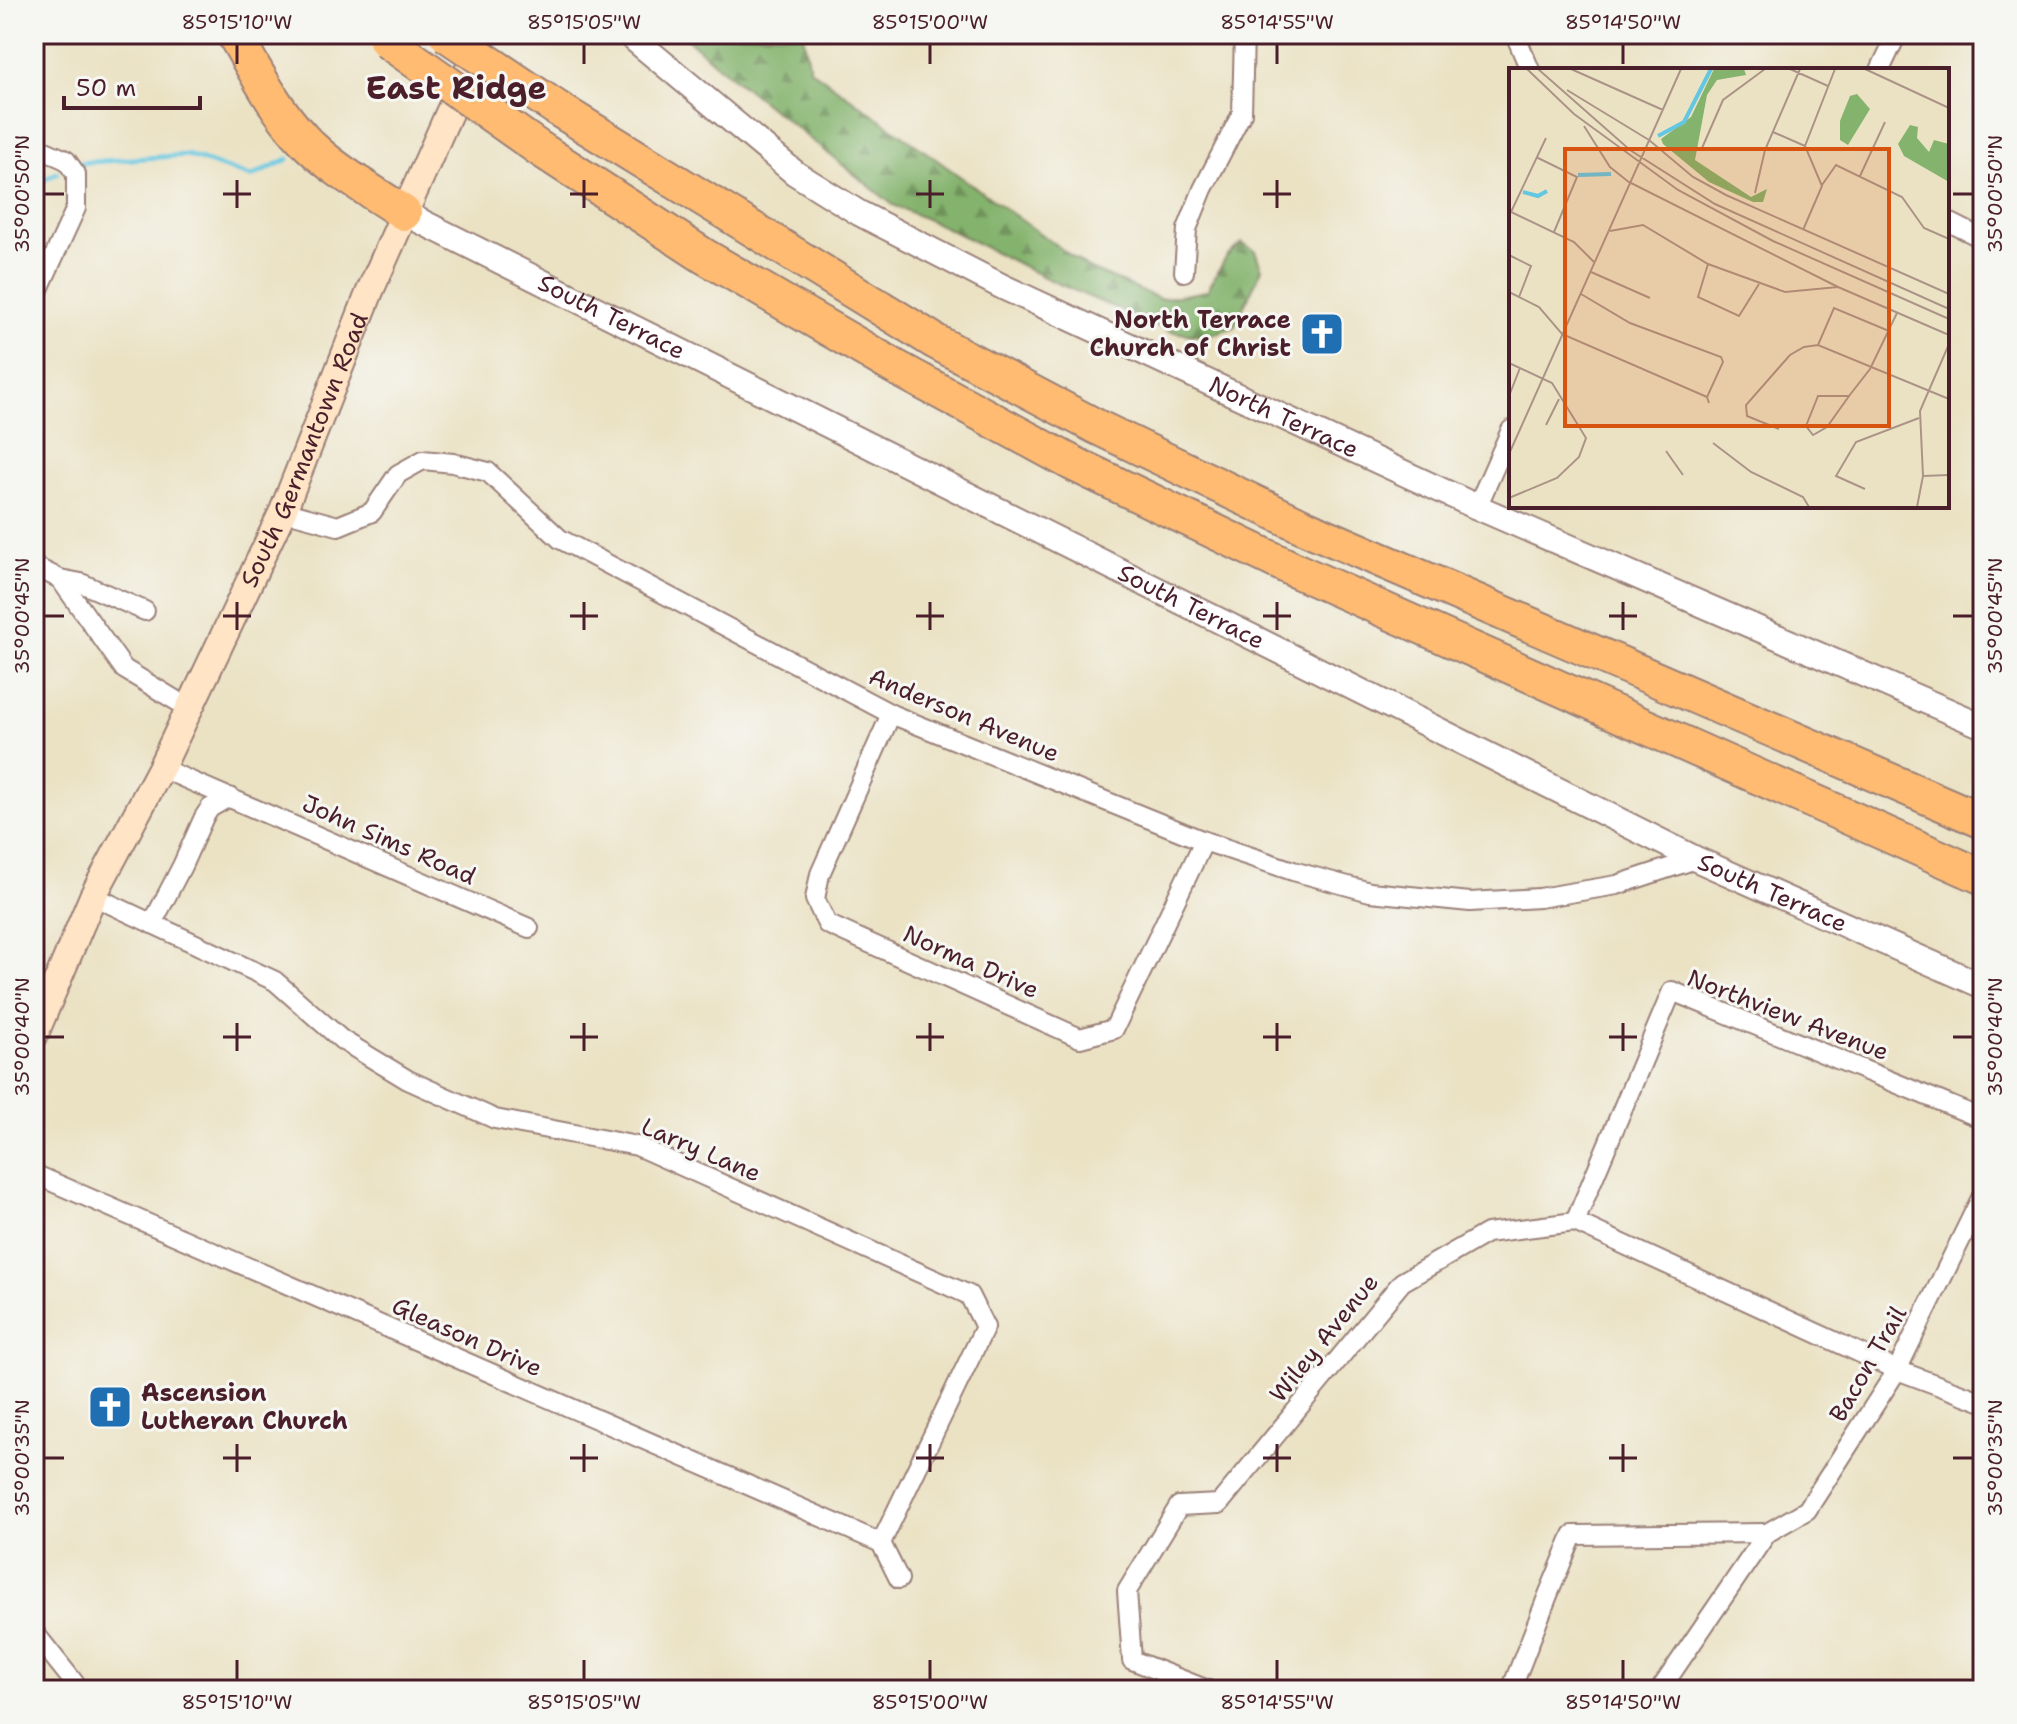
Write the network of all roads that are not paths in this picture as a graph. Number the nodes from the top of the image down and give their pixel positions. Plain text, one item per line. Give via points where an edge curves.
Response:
1 (234, 34) edge
2 (446, 34) edge
3 (484, 34) edge
4 (628, 34) edge
5 (1244, 34) edge
6 (1515, 34) edge
7 (1897, 34) edge
8 (382, 37) edge
9 (1529, 68) edge
10 (1881, 68) edge
11 (34, 146) edge
12 (404, 213) junction
13 (1949, 222) edge
14 (1983, 239) edge
15 (1184, 272) dead end
16 (34, 300) edge
17 (1509, 435) edge
18 (1477, 507) junction
19 (283, 511) junction
20 (34, 566) edge
21 (60, 579) junction
22 (145, 611) dead end
23 (190, 709) junction
24 (891, 714) junction
25 (1983, 726) edge
26 (161, 768) junction
27 (229, 797) junction
28 (1983, 821) edge
29 (1204, 841) junction
30 (1696, 859) junction
31 (1983, 877) edge
32 (93, 896) junction
33 (152, 924) junction
34 (529, 928) dead end
35 (1983, 986) edge
36 (34, 1036) edge
37 (1983, 1119) edge
38 (34, 1174) edge
39 (1983, 1194) edge
40 (1575, 1222) junction
41 (1897, 1370) junction
42 (1983, 1402) edge
43 (1767, 1533) junction
44 (881, 1543) junction
45 (899, 1579) dead end
46 (34, 1632) edge
47 (80, 1690) edge
48 (1208, 1690) edge
49 (1511, 1690) edge
50 (1660, 1690) edge

1 - 12 highway via 279,110 303,139
2 - 28 highway, bridge via 936,342 1097,427 1307,528
3 - 12 main road, South Germantown Road
4 - 18 street, North Terrace via 795,173 859,213 1003,287
5 - 15 street via 1242,113 1187,229
6 - 9 street
7 - 10 street
8 - 31 highway, bridge via 704,256 1072,463 1297,571
11 - 16 street via 66,160 76,174 76,208
12 - 19 main road, South Germantown Road
12 - 30 street, South Terrace
13 - 14 street
17 - 18 street
18 - 25 street, North Terrace
19 - 23 main road, South Germantown Road
19 - 24 street, Anderson Avenue via 338,526 372,512 398,474 423,460 488,472 560,539
20 - 21 street
21 - 22 street
21 - 23 street via 124,669
23 - 26 main road, South Germantown Road
24 - 29 street, Anderson Avenue
24 - 29 street, Norma Drive via 820,874 815,899 827,924 1080,1038 1114,1029
26 - 27 street, John Sims Road
26 - 32 main road, South Germantown Road
27 - 33 street via 204,817
27 - 34 street, John Sims Road
29 - 30 street, Anderson Avenue via 1370,892 1470,902 1617,885
30 - 35 street, South Terrace
32 - 33 street, Larry Lane
32 - 36 main road, South Germantown Road
33 - 44 street, Larry Lane via 275,981 342,1040 408,1080 495,1119 637,1146 969,1295 985,1327
37 - 40 street, Northview Avenue via 1672,991
38 - 44 street, Gleason Drive
39 - 41 street, Bacon Trail
40 - 41 street
40 - 48 street, Wiley Avenue via 1487,1233 1402,1282 1219,1504 1179,1506 1127,1591 1132,1660
41 - 42 street
41 - 43 street, Bacon Trail via 1807,1510
43 - 49 street, Bacon Trail via 1573,1535
43 - 50 street, Bacon Trail
44 - 45 street
46 - 47 street

